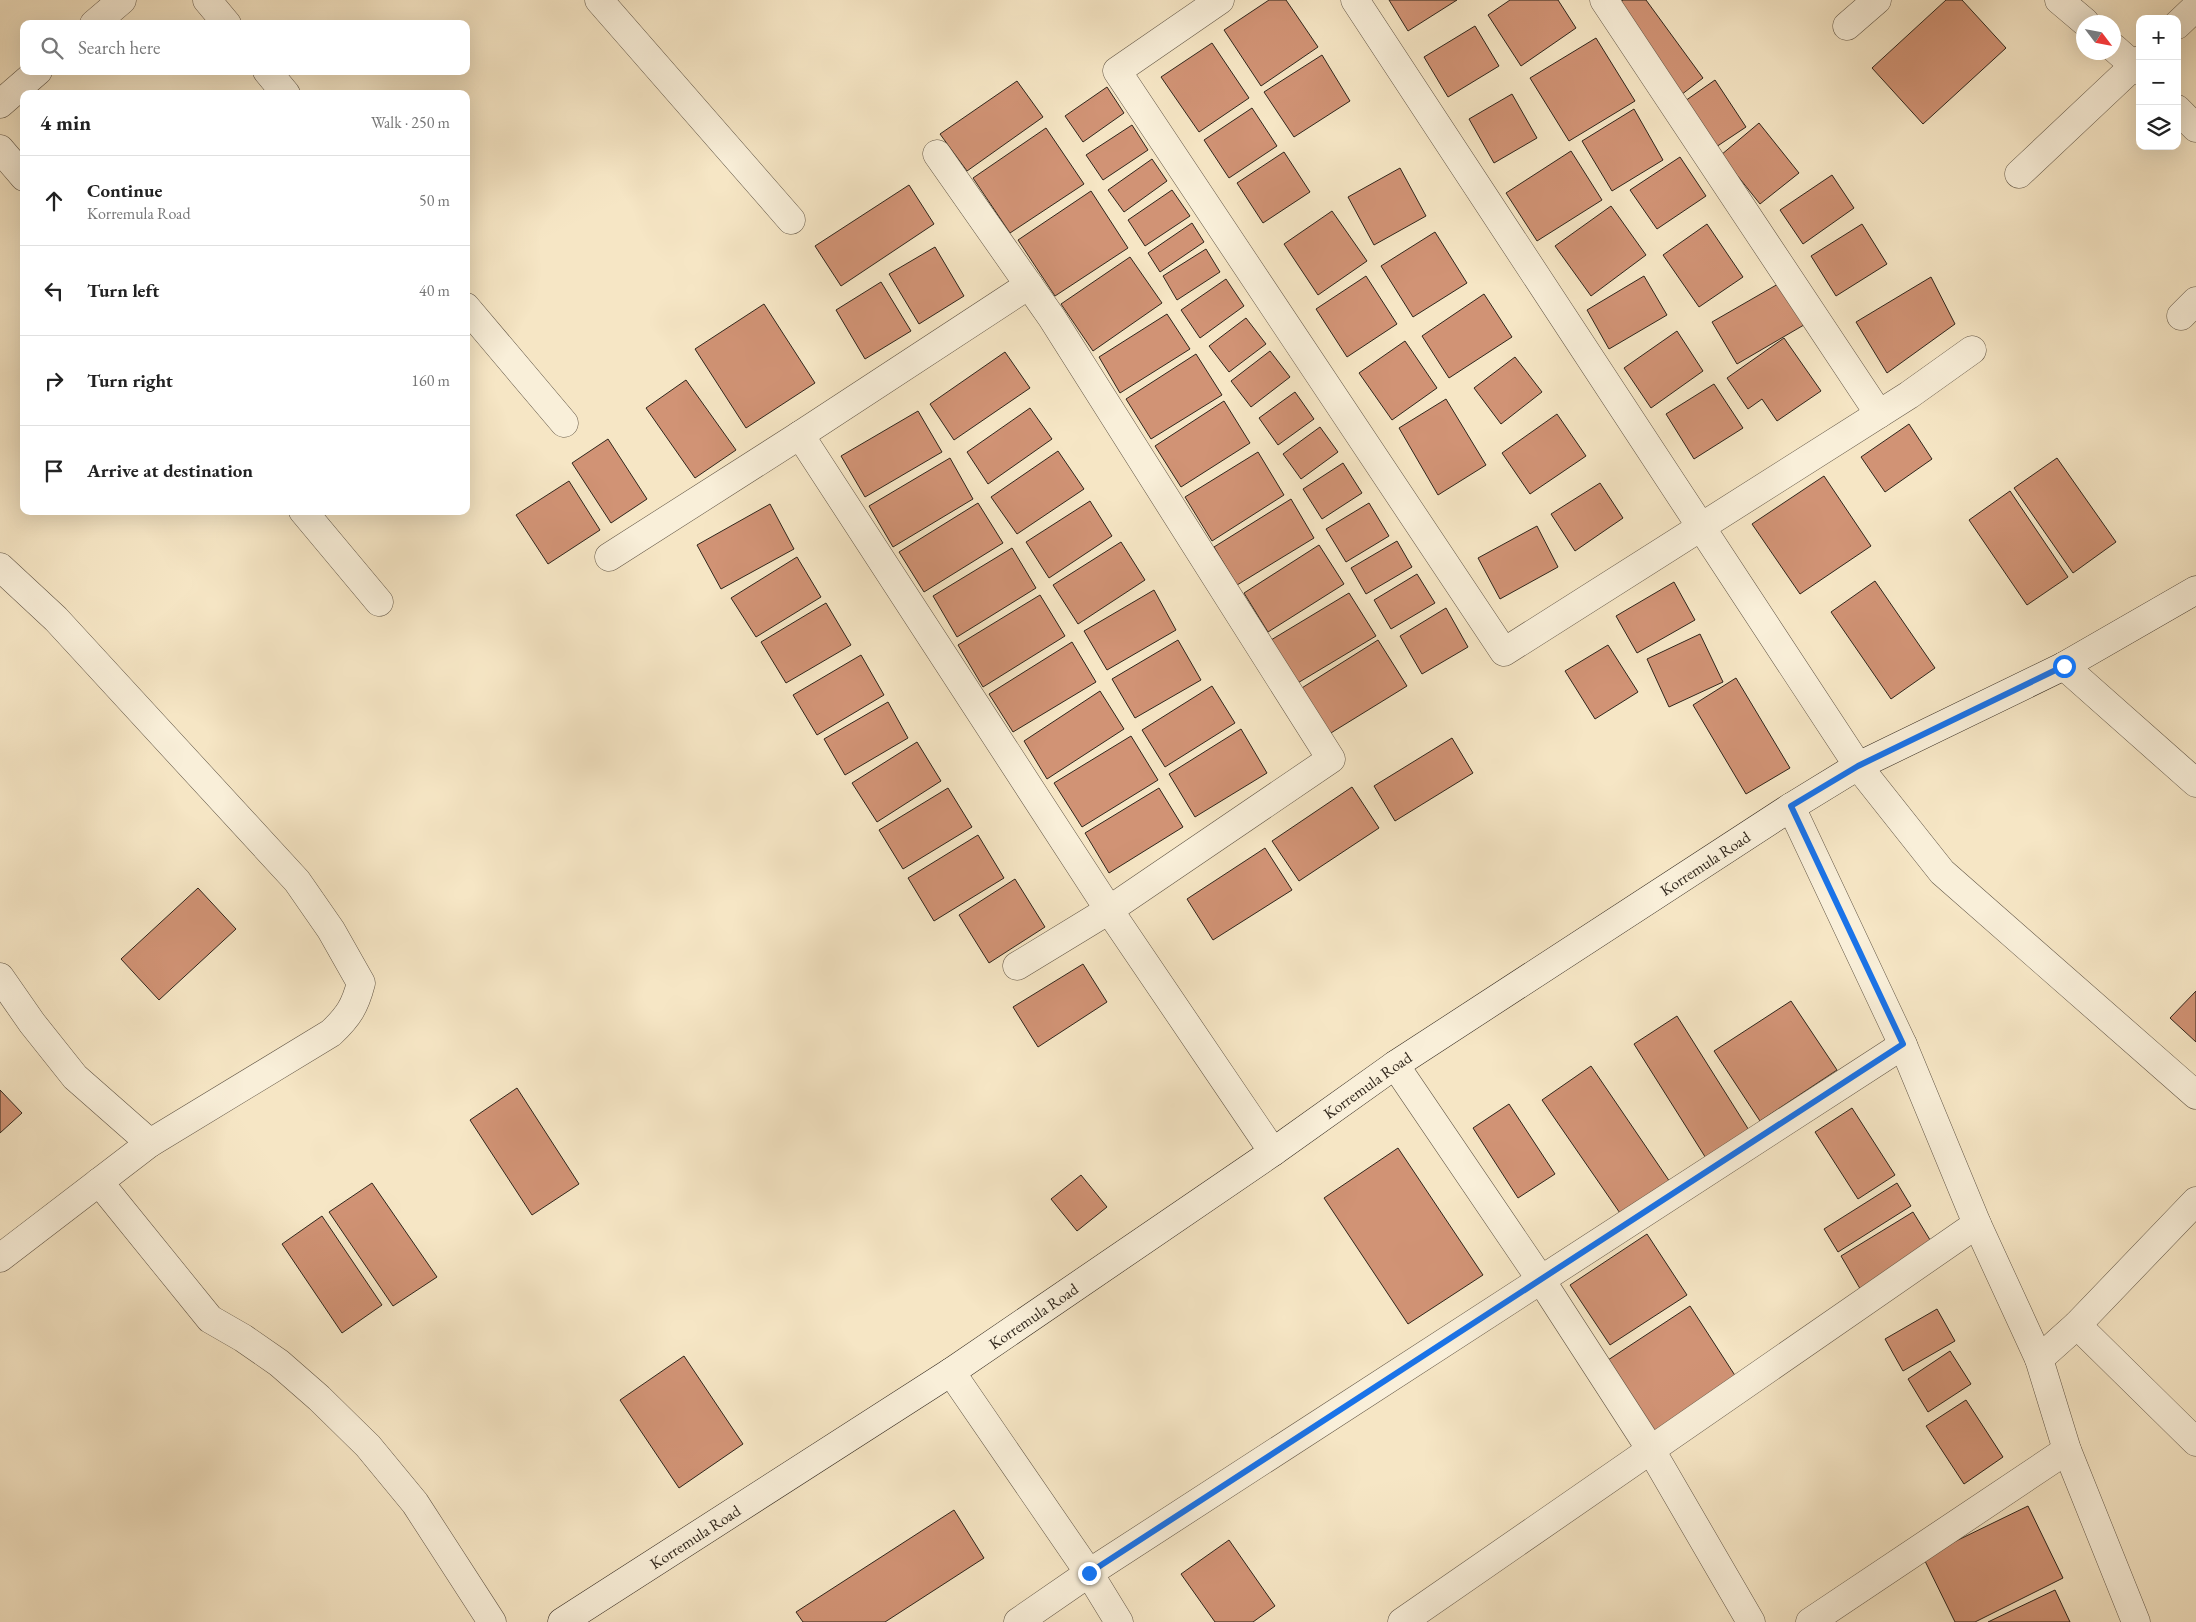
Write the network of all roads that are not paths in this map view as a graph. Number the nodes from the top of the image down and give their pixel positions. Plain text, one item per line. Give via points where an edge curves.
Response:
1 (122, 0) edge
2 (207, 0) edge
3 (599, 0) edge
4 (1220, 0) edge
5 (1355, 0) edge
6 (1604, 0) edge
7 (1878, 0) edge
8 (2059, 0) edge
9 (2196, 8) edge
10 (2077, 15) edge
11 (99, 20) edge
12 (224, 20) edge
13 (2181, 21) edge
14 (1847, 26) dead end
15 (2121, 53) edge
16 (2136, 64) edge
17 (2136, 68) edge
18 (33, 75) edge
19 (270, 75) edge
20 (283, 90) edge
21 (0, 104) edge
22 (2181, 112) edge
23 (2196, 128) edge
24 (0, 149) edge
25 (937, 154) dead end
26 (20, 172) edge
27 (2019, 174) dead end
28 (791, 220) dead end
29 (1029, 285) junction
30 (470, 312) edge
31 (1972, 350) dead end
32 (1879, 414) junction
33 (564, 423) dead end
34 (800, 435) junction
35 (306, 515) edge
36 (1701, 525) junction
37 (609, 556) dead end
38 (0, 567) edge
39 (2196, 590) edge
40 (380, 602) dead end
41 (2064, 666) junction
42 (1858, 766) junction
43 (2196, 783) edge
44 (1791, 806) junction
45 (1109, 910) junction
46 (1017, 966) dead end
47 (0, 977) edge
48 (1903, 1044) junction
49 (1395, 1065) junction
50 (2196, 1095) edge
51 (150, 1143) junction
52 (1273, 1152) junction
53 (99, 1182) junction
54 (2196, 1201) edge
55 (1977, 1224) junction
56 (0, 1258) edge
57 (1541, 1280) junction
58 (2077, 1325) junction
59 (2039, 1358) junction
60 (951, 1372) junction
61 (2196, 1442) edge
62 (1651, 1450) junction
63 (2067, 1450) junction
64 (1089, 1573) junction
65 (492, 1622) edge
66 (562, 1622) edge
67 (1018, 1622) edge
68 (1119, 1622) edge
69 (1402, 1622) edge
70 (1750, 1622) edge
71 (1810, 1622) edge
72 (2136, 1622) edge

1 - 11 street
2 - 12 street
3 - 28 street
4 - 36 street via 1117,71 1504,652
5 - 36 street
6 - 32 street
7 - 14 street
8 - 10 street
9 - 13 street
15 - 16 street
17 - 27 street
18 - 21 street
19 - 20 street
22 - 23 street
24 - 26 street
25 - 29 street
29 - 34 street
29 - 45 street via 1331,759
30 - 33 street
31 - 32 street
32 - 36 street
34 - 37 street
34 - 45 street
35 - 40 street
36 - 42 street
38 - 51 street via 56,619 297,881 331,930 361,983 347,1018 332,1033
39 - 41 street, Korremula Road
41 - 42 street, Korremula Road
41 - 43 street
42 - 44 street, Korremula Road
42 - 50 street via 1942,872
44 - 48 street
44 - 49 street, Korremula Road
45 - 46 street
45 - 52 street
47 - 51 street via 75,1077
48 - 55 street
48 - 57 street
49 - 52 street, Korremula Road
49 - 57 street
51 - 53 street
52 - 60 street, Korremula Road
53 - 56 street
53 - 65 street via 210,1319 279,1362 368,1446 415,1503
54 - 58 street
55 - 59 street
55 - 62 street
57 - 62 street
57 - 64 street
58 - 59 street
58 - 61 street
59 - 63 street
60 - 64 street
60 - 66 street, Korremula Road
62 - 69 street
62 - 70 street
63 - 71 street
63 - 72 street
64 - 67 street
64 - 68 street

